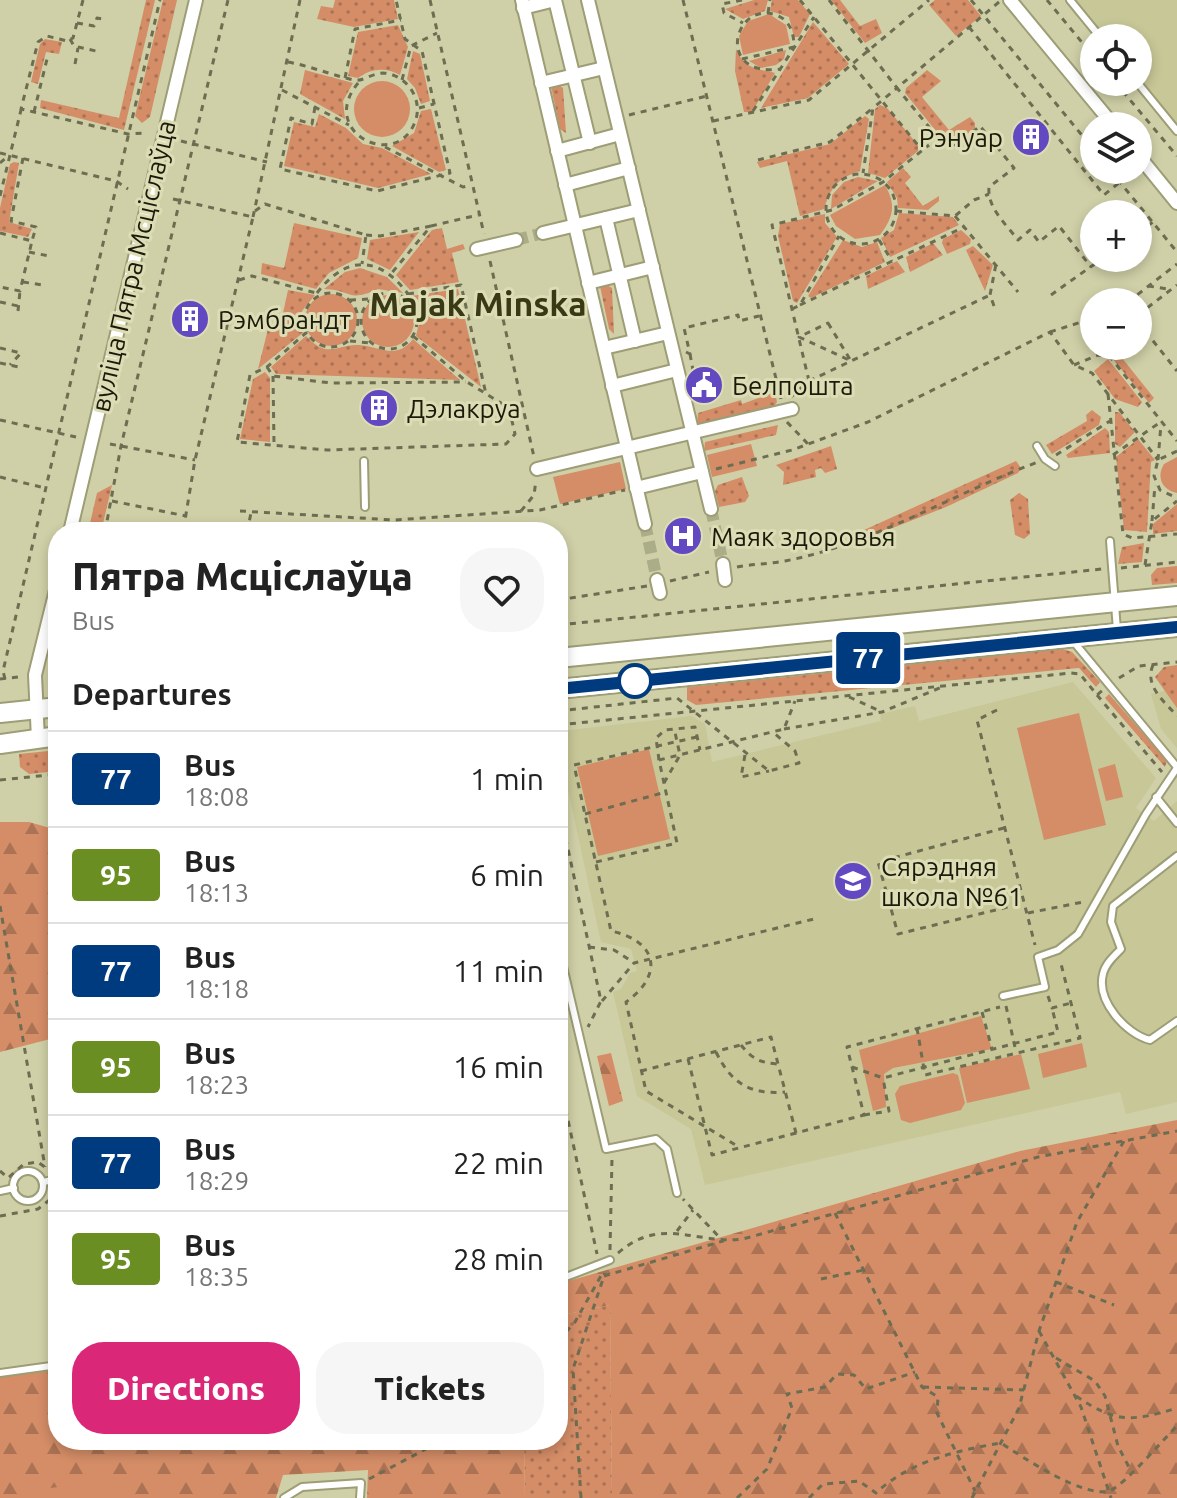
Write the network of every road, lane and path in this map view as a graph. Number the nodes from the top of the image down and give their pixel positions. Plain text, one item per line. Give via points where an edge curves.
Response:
1 (83, 0) edge
2 (160, 0) edge
3 (196, 0) edge
4 (228, 0) edge
5 (300, 0) edge
6 (396, 0) edge
7 (555, 0) edge
8 (588, 0) edge
9 (683, 0) edge
10 (742, 0) edge
11 (770, 0) edge
12 (800, 0) edge
13 (829, 0) edge
14 (929, 0) edge
15 (971, 0) edge
16 (1002, 0) edge
17 (1010, 0) edge
18 (1047, 0) edge
19 (1070, 0) edge
20 (522, 4) edge
21 (768, 13) junction
22 (984, 15) junction
23 (814, 17) junction
24 (103, 19) dead end
25 (401, 20) junction
26 (77, 23) junction
27 (743, 23) junction
28 (1090, 24) edge
29 (969, 27) junction
30 (438, 33) dead end
31 (70, 39) junction
32 (1080, 40) edge
33 (411, 46) junction
34 (78, 47) junction
35 (794, 47) junction
36 (868, 50) junction
37 (96, 51) dead end
38 (48, 55) dead end
39 (742, 59) junction
40 (288, 62) junction
41 (75, 64) dead end
42 (853, 65) junction
43 (604, 68) junction
44 (781, 69) junction
45 (574, 75) junction
46 (345, 78) junction
47 (402, 80) junction
48 (359, 82) junction
49 (541, 83) junction
50 (27, 85) junction
51 (40, 88) junction
52 (897, 88) junction
53 (282, 90) junction
54 (707, 96) junction
55 (1127, 96) edge
56 (1148, 96) edge
57 (882, 101) junction
58 (434, 104) junction
59 (315, 107) junction
60 (417, 108) junction
61 (873, 108) junction
62 (21, 109) junction
63 (34, 112) junction
64 (1102, 112) edge
65 (752, 113) junction
66 (616, 118) junction
67 (713, 121) junction
68 (349, 125) junction
69 (1177, 131) edge
70 (145, 133) dead end
71 (1080, 133) edge
72 (128, 134) junction
73 (620, 134) junction
74 (181, 141) dead end
75 (590, 143) junction
76 (195, 144) junction
77 (382, 145) junction
78 (929, 145) dead end
79 (922, 150) junction
80 (557, 151) junction
81 (0, 153) edge
82 (9, 155) junction
83 (1177, 156) edge
84 (23, 158) junction
85 (758, 160) dead end
86 (268, 162) junction
87 (0, 163) edge
88 (1080, 165) edge
89 (629, 168) junction
90 (1152, 172) edge
91 (862, 174) junction
92 (439, 175) junction
93 (116, 181) junction
94 (883, 182) junction
95 (1095, 184) edge
96 (1118, 184) edge
97 (1122, 184) edge
98 (472, 185) dead end
99 (565, 185) junction
100 (128, 189) dead end
101 (989, 194) junction
102 (0, 196) edge
103 (173, 199) dead end
104 (182, 199) junction
105 (1177, 203) edge
106 (639, 210) junction
107 (255, 211) junction
108 (896, 211) junction
109 (826, 212) junction
110 (479, 215) dead end
111 (955, 216) junction
112 (253, 217) junction
113 (606, 218) junction
114 (1153, 222) joint
115 (431, 226) junction
116 (575, 226) junction
117 (964, 227) junction
118 (0, 233) edge
119 (543, 233) tunnel mouth
120 (366, 235) junction
121 (839, 236) junction
122 (879, 239) junction
123 (516, 240) tunnel mouth
124 (32, 241) junction
125 (477, 249) dead end
126 (29, 252) junction
127 (1177, 252) edge
128 (1080, 253) edge
129 (49, 256) dead end
130 (892, 261) junction
131 (362, 264) junction
132 (996, 264) junction
133 (1177, 264) edge
134 (653, 267) junction
135 (1084, 272) edge
136 (390, 275) junction
137 (619, 276) junction
138 (237, 281) junction
139 (23, 282) junction
140 (588, 283) junction
141 (43, 285) dead end
142 (1177, 285) edge
143 (1148, 286) junction
144 (0, 287) edge
145 (1146, 288) edge
146 (1170, 290) junction
147 (20, 291) junction
148 (1018, 292) dead end
149 (317, 293) junction
150 (324, 294) junction
151 (990, 295) junction
152 (1051, 295) dead end
153 (407, 296) junction
154 (370, 299) junction
155 (349, 300) junction
156 (0, 302) edge
157 (1152, 304) edge
158 (800, 305) junction
159 (994, 306) dead end
160 (792, 309) junction
161 (760, 315) junction
162 (1080, 322) edge
163 (307, 332) junction
164 (1050, 332) junction
165 (668, 333) junction
166 (413, 336) junction
167 (799, 337) junction
168 (1152, 340) edge
169 (348, 341) junction
170 (635, 341) junction
171 (370, 343) junction
172 (0, 348) edge
173 (604, 348) junction
174 (851, 361) junction
175 (0, 364) edge
176 (10, 365) junction
177 (1074, 365) junction
178 (267, 367) junction
179 (23, 368) dead end
180 (677, 370) junction
181 (1177, 371) edge
182 (273, 376) junction
183 (809, 381) junction
184 (467, 382) junction
185 (612, 386) junction
186 (486, 394) junction
187 (1108, 394) junction
188 (788, 406) junction
189 (0, 420) edge
190 (1110, 421) junction
191 (1162, 421) junction
192 (57, 433) junction
193 (529, 433) dead end
194 (692, 433) junction
195 (515, 434) junction
196 (1140, 435) junction
197 (76, 437) dead end
198 (1177, 441) edge
199 (110, 444) dead end
200 (808, 444) junction
201 (274, 445) junction
202 (121, 446) junction
203 (1037, 446) dead end
204 (627, 448) junction
205 (1177, 451) edge
206 (1113, 455) junction
207 (1045, 459) junction
208 (195, 460) junction
209 (1158, 460) junction
210 (364, 461) dead end
211 (1055, 466) dead end
212 (537, 469) joint
213 (702, 472) junction
214 (0, 477) edge
215 (1156, 484) junction
216 (45, 488) junction
217 (636, 488) junction
218 (1177, 499) edge
219 (112, 501) junction
220 (365, 507) dead end
221 (711, 509) tunnel mouth
222 (240, 511) dead end
223 (521, 511) junction
224 (251, 513) junction
225 (187, 516) junction
226 (1152, 521) junction
227 (72, 522) edge
228 (107, 522) edge
229 (186, 522) edge
230 (249, 522) edge
231 (645, 524) tunnel mouth
232 (1177, 534) edge
233 (1148, 537) junction
234 (1110, 541) dead end
235 (1177, 562) edge
236 (1145, 565) junction
237 (1117, 568) dead end
238 (1102, 569) dead end
239 (1177, 596) edge
240 (568, 599) edge
241 (1114, 602) junction
242 (48, 622) edge
243 (568, 624) edge
244 (1177, 627) edge
245 (1117, 633) junction
246 (1071, 638) junction
247 (568, 657) edge
248 (1177, 662) edge
249 (1153, 665) junction
250 (19, 677) dead end
251 (2, 679) edge
252 (948, 685) junction
253 (1111, 685) junction
254 (568, 688) edge
255 (1097, 695) junction
256 (848, 696) junction
257 (795, 701) junction
258 (48, 708) edge
259 (36, 709) junction
260 (568, 710) edge
261 (693, 710) junction
262 (997, 710) dead end
263 (882, 712) junction
264 (0, 713) edge
265 (1177, 716) edge
266 (568, 724) edge
267 (674, 728) junction
268 (784, 729) junction
269 (772, 732) junction
270 (697, 737) junction
271 (48, 738) edge
272 (38, 739) junction
273 (677, 742) junction
274 (733, 743) junction
275 (0, 744) edge
276 (655, 746) junction
277 (700, 751) junction
278 (745, 754) junction
279 (680, 755) junction
280 (659, 760) junction
281 (1177, 768) edge
282 (769, 771) junction
283 (48, 775) edge
284 (0, 780) edge
285 (664, 783) junction
286 (1155, 784) dead end
287 (666, 792) junction
288 (1156, 797) junction
289 (585, 814) junction
290 (1177, 823) edge
291 (1004, 828) junction
292 (568, 849) edge
293 (1177, 856) edge
294 (596, 862) junction
295 (1024, 903) junction
296 (0, 906) edge
297 (1027, 913) junction
298 (1080, 913) dead end
299 (818, 918) dead end
300 (1046, 943) dead end
301 (589, 947) junction
302 (1058, 950) junction
303 (651, 957) junction
304 (634, 963) junction
305 (1045, 987) junction
306 (1003, 996) dead end
307 (601, 1001) junction
308 (1071, 1003) junction
309 (568, 1005) edge
310 (1052, 1008) junction
311 (982, 1012) junction
312 (1177, 1021) edge
313 (917, 1028) junction
314 (583, 1035) dead end
315 (1016, 1043) junction
316 (741, 1045) junction
317 (992, 1049) junction
318 (716, 1052) junction
319 (1016, 1054) junction
320 (688, 1059) junction
321 (778, 1064) junction
322 (852, 1067) junction
323 (927, 1069) junction
324 (641, 1071) junction
325 (883, 1078) junction
326 (785, 1092) junction
327 (864, 1115) junction
328 (568, 1120) edge
329 (705, 1125) junction
330 (1177, 1131) edge
331 (796, 1133) junction
332 (1124, 1141) junction
333 (739, 1147) junction
334 (612, 1149) junction
335 (45, 1167) junction
336 (0, 1171) edge
337 (48, 1171) edge
338 (48, 1181) edge
339 (44, 1182) junction
340 (14, 1188) junction
341 (0, 1191) edge
342 (677, 1193) joint
343 (48, 1201) edge
344 (693, 1210) junction
345 (835, 1211) junction
346 (0, 1216) edge
347 (677, 1231) junction
348 (723, 1241) junction
349 (610, 1260) junction
350 (599, 1264) junction
351 (864, 1270) junction
352 (568, 1276) edge
353 (604, 1276) junction
354 (821, 1279) dead end
355 (1056, 1282) junction
356 (1114, 1305) dead end
357 (568, 1330) edge
358 (1039, 1331) junction
359 (1052, 1356) junction
360 (48, 1366) edge
361 (915, 1372) junction
362 (0, 1373) edge
363 (922, 1387) junction
364 (1024, 1390) junction
365 (1073, 1393) junction
366 (1177, 1408) edge
367 (1109, 1416) junction
368 (1177, 1426) edge
369 (1001, 1443) junction
370 (424, 1450) edge
371 (955, 1451) junction
372 (1131, 1471) junction
373 (361, 1483) junction
374 (975, 1491) junction
375 (1111, 1491) junction
376 (284, 1498) edge
377 (360, 1498) edge
378 (581, 1498) edge
379 (737, 1498) edge
380 (809, 1498) edge
381 (972, 1498) edge
382 (1111, 1498) edge

1 - 26 path
2 - 72 path
3 - 227 street, вуліца Пятра Мсціслаўца
4 - 76 path
5 - 40 path
6 - 25 path
7 - 20 street
7 - 45 street
8 - 43 street
9 - 54 path
10 - 27 path via 722,4 724,13
11 - 21 path
12 - 23 path
13 - 36 path
14 - 36 path
15 - 22 path
16 - 22 path
17 - 64 street
18 - 32 path
19 - 28 lane
20 - 49 street
21 - 27 path
21 - 35 path via 788,23
22 - 29 path
22 - 71 path
23 - 35 path
23 - 42 path
24 - 26 path via 97,18 94,26
25 - 33 path
25 - 46 path via 355,29
26 - 31 path
27 - 39 path via 737,38
29 - 52 path
29 - 88 path
30 - 33 path
31 - 34 path
31 - 50 path via 42,38
33 - 47 path
33 - 58 path via 422,51
34 - 37 path
34 - 41 path
35 - 39 path
35 - 44 path
36 - 42 path
36 - 52 path
38 - 51 path
39 - 44 path via 762,70
40 - 46 path
40 - 53 path
42 - 57 path
42 - 65 path via 809,100
43 - 45 street
43 - 66 street
44 - 65 path
45 - 49 street
45 - 75 street
46 - 48 path
47 - 48 path via 375,74
47 - 60 path via 411,88
48 - 68 path via 346,102
49 - 80 street
50 - 51 path
50 - 62 path
51 - 63 path
52 - 57 path
52 - 101 path via 943,144 957,145 980,126 1014,168 989,187
53 - 59 path
53 - 86 path
54 - 66 path
54 - 67 path
55 - 83 path
56 - 69 lane
57 - 61 path
57 - 79 path
58 - 60 path
58 - 92 path via 450,173
59 - 68 path
59 - 92 path via 312,124 291,118 280,169 377,191
60 - 77 path via 409,132
61 - 85 path via 830,142
61 - 91 path
62 - 63 path
62 - 82 path
63 - 72 path
65 - 67 path
66 - 73 street
67 - 161 path
68 - 77 path via 366,141
70 - 72 path
72 - 93 path
73 - 75 street
73 - 89 street
74 - 76 path
75 - 80 street
76 - 86 path
76 - 104 path
77 - 92 path
78 - 79 path
79 - 94 path
80 - 99 street
81 - 82 path
82 - 84 path
82 - 87 path
82 - 102 path
84 - 93 path
84 - 124 path via 11,221 38,225
86 - 107 path
89 - 99 street
89 - 106 street
90 - 105 street
91 - 94 path
91 - 109 path via 836,185
92 - 98 path via 463,187
93 - 100 path
93 - 192 path
94 - 108 path via 893,194
94 - 109 path
95 - 96 path via 1104,195
97 - 114 path
99 - 116 street
101 - 111 path
101 - 128 path via 991,205 1018,240 1030,230 1039,242 1059,226
103 - 104 path
104 - 112 path
104 - 202 path
106 - 113 street
106 - 134 street
107 - 112 path
107 - 120 path via 265,204
108 - 111 path
108 - 122 path
109 - 121 path
109 - 160 path via 772,225
110 - 115 path
111 - 117 path
112 - 138 path
113 - 116 street
113 - 137 street
114 - 127 path
115 - 120 path
115 - 136 path
116 - 119 street
116 - 140 street
117 - 130 path
117 - 132 path
118 - 124 path
120 - 131 path
121 - 122 path via 856,244
121 - 158 path
122 - 130 path
123 - 125 street
124 - 126 path
126 - 129 path
126 - 139 path
130 - 158 path
131 - 136 path
131 - 149 path via 335,273
132 - 148 path
132 - 151 path
133 - 143 path
134 - 137 street
134 - 165 street
135 - 152 path
136 - 153 path
137 - 140 street
137 - 170 street
138 - 149 path via 252,276
138 - 208 path
139 - 141 path
139 - 147 path
140 - 173 street
142 - 146 path
143 - 145 path
143 - 146 path
144 - 147 path
146 - 157 path
147 - 156 path via 18,309
149 - 150 path
150 - 155 path
150 - 163 path via 307,309
151 - 159 path
151 - 174 path
153 - 154 path via 386,292
153 - 166 path via 417,319
153 - 186 path via 461,285
154 - 155 path
154 - 171 path via 360,319
155 - 169 path via 358,316
158 - 160 path
160 - 167 path
161 - 165 path via 684,328 690,354
161 - 188 path
162 - 164 path
163 - 169 path via 325,347
163 - 178 path
164 - 177 path
164 - 200 path via 868,422
165 - 170 street
165 - 180 street
166 - 171 path via 398,348
166 - 184 path
167 - 174 path
167 - 174 path via 828,323
167 - 183 path
168 - 181 path
169 - 171 path
170 - 173 street
172 - 176 path via 21,353
173 - 185 street
174 - 183 path
175 - 176 path
176 - 179 path
177 - 187 path via 1092,373
177 - 191 path via 1098,355 1111,358
178 - 182 path
178 - 201 path via 250,375 237,442
180 - 185 street
180 - 194 street
182 - 184 path via 331,383
182 - 201 path
183 - 188 path
184 - 186 path
185 - 204 street
186 - 195 path via 509,408
187 - 190 path
187 - 196 path
188 - 194 street
188 - 200 path via 788,426
189 - 192 path
190 - 206 path
190 - 207 path
191 - 196 path
191 - 198 path
191 - 209 path
192 - 197 path
192 - 216 path
193 - 195 path
194 - 204 street
194 - 213 street
195 - 201 path via 506,444 433,448
196 - 206 path
196 - 209 path
199 - 202 path
200 - 213 path
202 - 208 path
202 - 219 path
203 - 207 lane
204 - 212 street
204 - 217 street
205 - 209 path
206 - 233 path via 1120,528 1127,537
207 - 211 lane
207 - 240 path via 935,508 787,561
208 - 225 path
209 - 215 path
210 - 220 lane
212 - 223 path via 534,495
213 - 217 street
213 - 221 street
214 - 216 path
215 - 218 path
215 - 226 path
216 - 251 path
217 - 223 path
217 - 231 street
218 - 226 path
219 - 225 path
219 - 228 path
222 - 224 path
223 - 224 path via 394,520
224 - 230 path
225 - 229 path
226 - 233 path
232 - 233 path
233 - 236 path
234 - 241 lane
235 - 236 path
236 - 237 path
238 - 243 path
239 - 241 main road
241 - 245 lane
241 - 247 main road
242 - 259 street via 35,675
244 - 245 main road
245 - 246 main road
246 - 253 lane
246 - 254 main road
248 - 249 path
249 - 253 path via 1128,671
249 - 265 path via 1151,685
250 - 251 path
252 - 255 path via 1080,674
252 - 256 path
252 - 263 path
253 - 255 path
253 - 281 lane
255 - 286 path via 1162,771
256 - 257 path
256 - 263 path
257 - 261 path
257 - 268 path
258 - 259 main road
259 - 264 main road
259 - 272 street
260 - 261 path via 677,698
261 - 266 path
261 - 274 path
262 - 291 path via 977,720
263 - 268 path
267 - 270 path via 695,727
267 - 273 path
267 - 276 path via 656,738
268 - 269 path
269 - 274 path
269 - 282 path via 795,751 799,763
270 - 273 path
270 - 277 path
271 - 272 main road
272 - 275 main road
273 - 276 path
273 - 279 path
274 - 277 path
274 - 278 path
276 - 280 path
276 - 289 path via 574,765
277 - 279 path
278 - 282 path
278 - 282 path via 741,777
279 - 280 path
279 - 285 path
280 - 285 path
281 - 288 lane
283 - 284 path
285 - 287 path
287 - 289 path
287 - 294 path via 677,843
288 - 290 lane
288 - 302 lane via 1078,934
289 - 294 path
291 - 295 path
291 - 295 path via 878,862 898,934
292 - 301 path
293 - 312 lane via 1113,906 1111,922 1121,949 1108,963 1102,982 1107,1005 1138,1037 1150,1040
294 - 303 path via 611,931 637,939
295 - 297 path
296 - 335 path
297 - 298 path via 1087,901
297 - 300 path via 1036,947
299 - 303 path
301 - 304 path via 614,950
301 - 307 path
302 - 305 lane via 1038,957
302 - 308 path
303 - 304 path
303 - 324 path via 650,976 626,1002
304 - 307 path
305 - 306 lane
305 - 310 path
307 - 314 path
308 - 310 path
308 - 319 path via 1080,1038
309 - 334 lane via 606,1149
310 - 315 path via 1058,1032
311 - 313 path
311 - 315 path via 1006,1006
311 - 317 path
313 - 322 path via 847,1047
313 - 323 path
315 - 317 path
315 - 319 path
316 - 318 path
316 - 321 path via 763,1064
316 - 321 path via 771,1037
317 - 323 path
318 - 320 path
318 - 326 path via 734,1081 765,1094
319 - 323 path via 925,1075
320 - 324 path
320 - 329 path
321 - 326 path
322 - 325 path
322 - 327 path
323 - 325 path
324 - 329 path via 646,1091
325 - 327 path via 889,1111
326 - 331 path
327 - 331 path
328 - 350 path
329 - 333 path
329 - 333 path via 712,1155
330 - 332 path
331 - 333 path
332 - 345 path via 1038,1157
332 - 355 path via 1077,1222
334 - 342 lane via 656,1139 667,1149
334 - 349 path
335 - 336 path via 24,1164 8,1178
335 - 337 path
338 - 339 lane
339 - 340 lane via 36,1172 25,1171 16,1176
339 - 340 lane via 42,1194 30,1201 20,1199
340 - 341 lane
342 - 344 path
343 - 346 path via 38,1209
344 - 347 path
344 - 348 path
345 - 348 path
345 - 351 path
347 - 348 path
347 - 349 path via 627,1245
348 - 353 path
349 - 350 lane
349 - 353 path
349 - 357 path
350 - 352 lane
351 - 354 path
351 - 361 path
353 - 378 path via 573,1369
355 - 356 path
355 - 358 path
358 - 359 path
358 - 364 path
359 - 365 path
359 - 367 path via 1095,1381
360 - 362 lane
361 - 363 path
361 - 379 path via 866,1389 854,1375 837,1374 825,1387 787,1394 792,1408 767,1469
363 - 364 path
363 - 371 path via 938,1397 937,1413
364 - 369 path
365 - 367 path
365 - 375 path
366 - 367 path via 1124,1420
367 - 372 path
368 - 372 path
369 - 371 path
369 - 374 path
369 - 375 path via 1081,1491
370 - 373 path
371 - 374 path
371 - 380 path via 888,1481 876,1493 859,1481 823,1484
372 - 375 path
373 - 376 lane via 302,1487
373 - 377 lane
374 - 381 path
375 - 382 path

